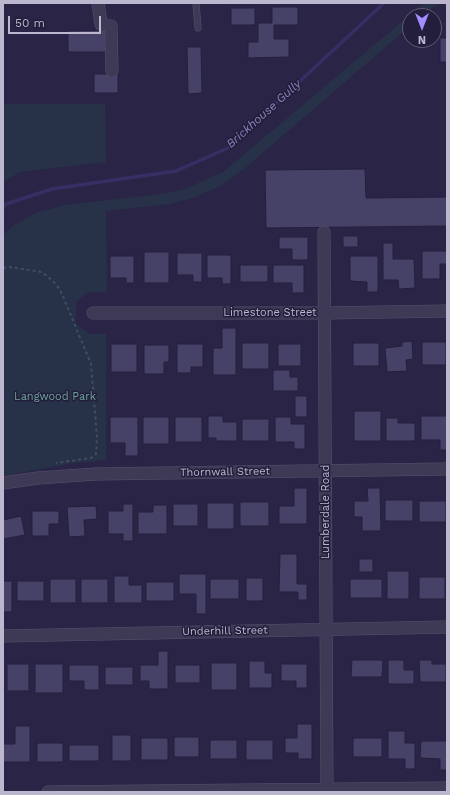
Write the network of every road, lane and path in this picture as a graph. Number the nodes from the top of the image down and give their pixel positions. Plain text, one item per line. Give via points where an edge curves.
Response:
1 (98, 3) edge
2 (196, 3) edge
3 (198, 28) dead end
4 (112, 71) dead end
5 (324, 232) dead end
6 (3, 268) edge
7 (447, 311) edge
8 (93, 313) dead end
9 (324, 313) junction
10 (51, 464) dead end
11 (447, 469) edge
12 (326, 470) junction
13 (3, 483) edge
14 (447, 627) edge
15 (326, 629) junction
16 (3, 636) edge
17 (447, 788) edge
18 (327, 790) edge
19 (48, 792) edge

1 - 4 street via 101,24 111,26
2 - 3 lane
5 - 9 street, Lumberdale Road
6 - 10 path via 42,272 56,284 91,364 96,454 91,458
7 - 9 street, Limestone Street
8 - 9 street, Limestone Street
9 - 12 street, Lumberdale Road
11 - 12 street, Thornwall Street
12 - 13 street, Thornwall Street via 96,474
12 - 15 street, Lumberdale Road
14 - 15 street, Underhill Street
15 - 16 street, Underhill Street
15 - 18 street, Lumberdale Road
17 - 18 street
18 - 19 street

